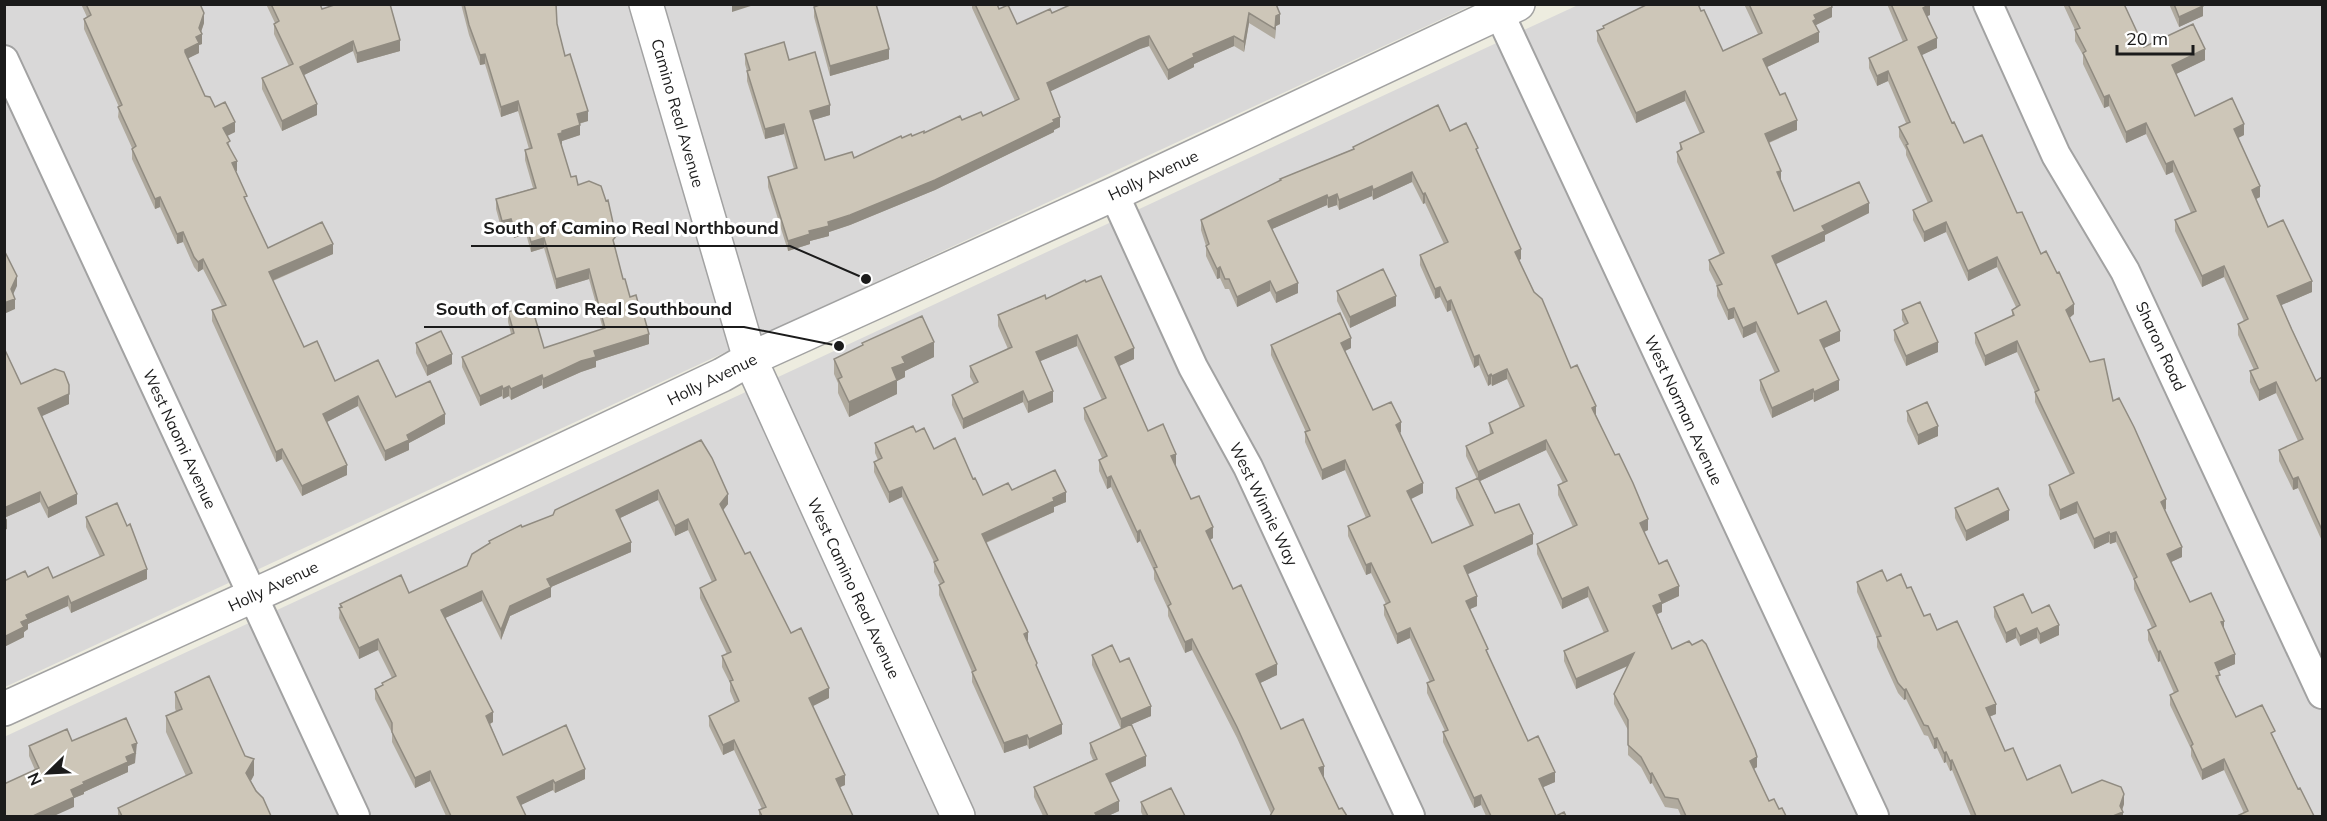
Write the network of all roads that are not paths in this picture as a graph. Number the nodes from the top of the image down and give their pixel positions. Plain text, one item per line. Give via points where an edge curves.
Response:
1 (646, 4) edge
2 (1988, 4) edge
3 (1504, 8) edge
4 (4, 60) edge
5 (1114, 194) junction
6 (750, 359) junction
7 (252, 596) junction
8 (2322, 694) edge
9 (4, 709) edge
10 (355, 816) edge
11 (958, 816) edge
12 (1410, 816) edge
13 (1874, 816) edge

1 - 6 street, Camino Real Avenue
2 - 8 street, Sharon Road via 2056,155 2125,271
3 - 5 street, Holly Avenue
3 - 13 street, West Norman Avenue
4 - 7 street, West Naomi Avenue
5 - 6 street, Holly Avenue
5 - 12 street, West Winnie Way via 1193,367 1248,467
6 - 7 street, Holly Avenue
6 - 11 street, West Camino Real Avenue
7 - 9 street, Holly Avenue
7 - 10 street, West Naomi Avenue

